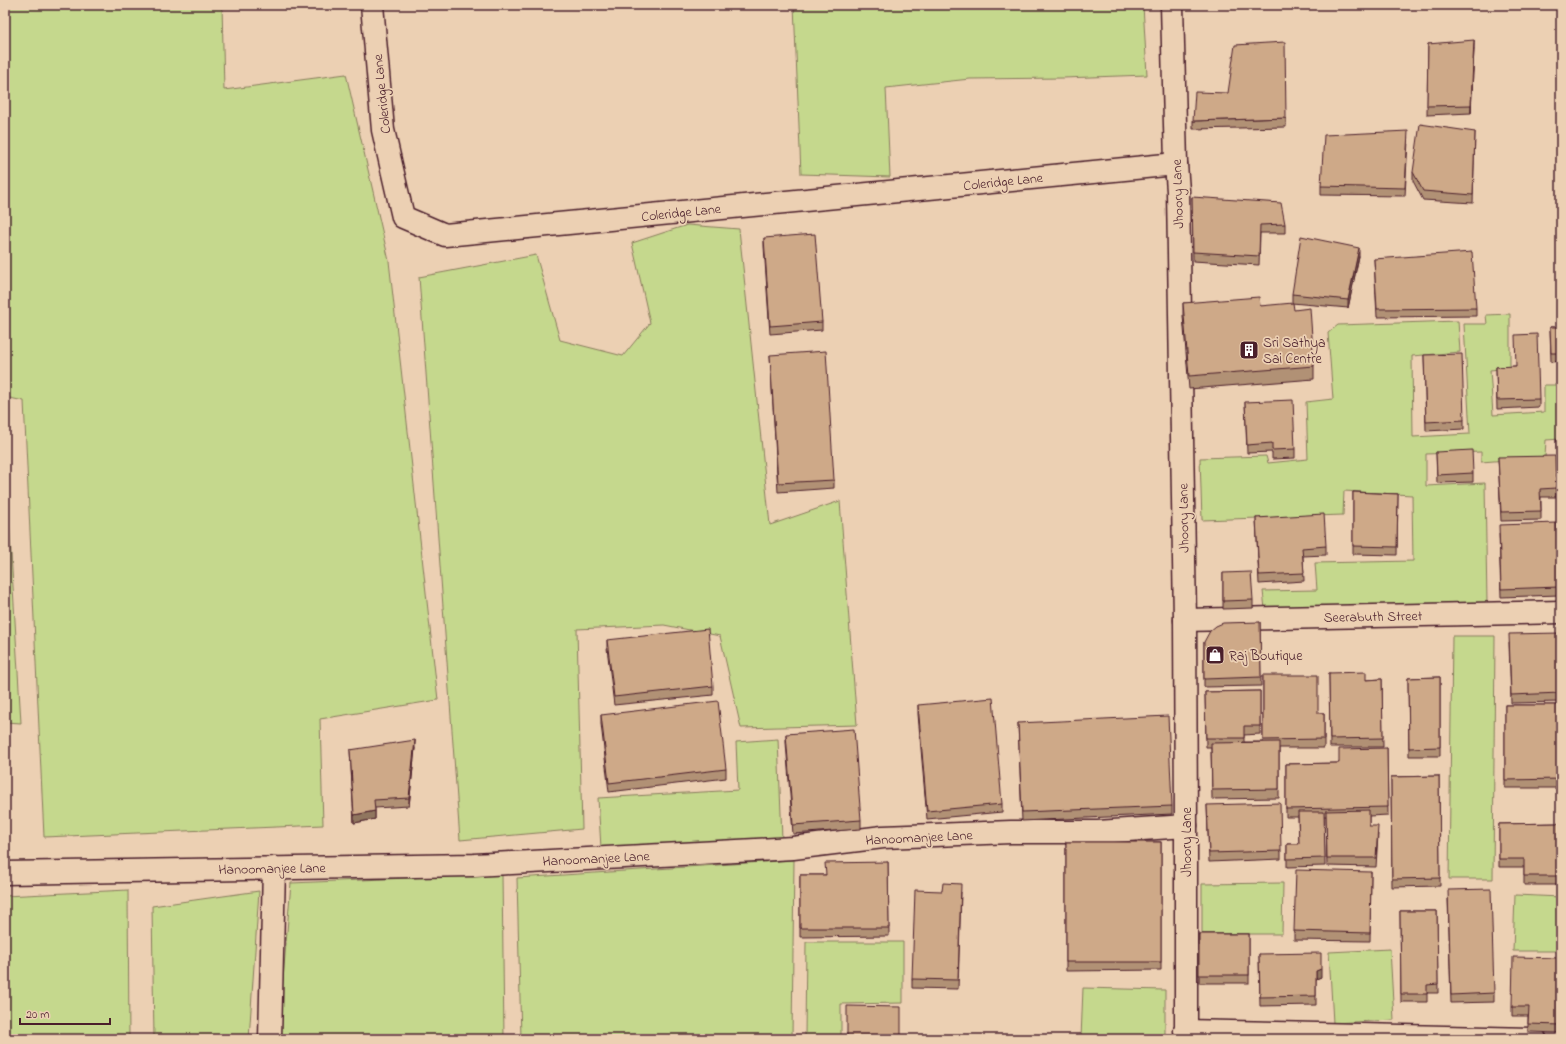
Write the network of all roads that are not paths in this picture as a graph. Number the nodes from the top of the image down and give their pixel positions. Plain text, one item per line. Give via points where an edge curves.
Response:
1 (372, 5) edge
2 (1172, 5) edge
3 (1176, 164) junction
4 (1561, 612) edge
5 (1185, 620) junction
6 (1186, 826) junction
7 (274, 868) junction
8 (5, 873) edge
9 (1185, 1035) edge
10 (270, 1039) edge
11 (1535, 1039) edge

1 - 3 street, Coleridge Lane via 383,130 403,217 444,235
2 - 3 street, Jhoory Lane
3 - 5 street, Jhoory Lane
4 - 5 street, Seerabuth Street
5 - 6 street, Jhoory Lane
6 - 7 street, Hanoomanjee Lane via 1098,832 1011,832 883,838 793,848 474,865
6 - 9 street, Jhoory Lane
7 - 8 street, Hanoomanjee Lane
7 - 10 street
9 - 11 street

